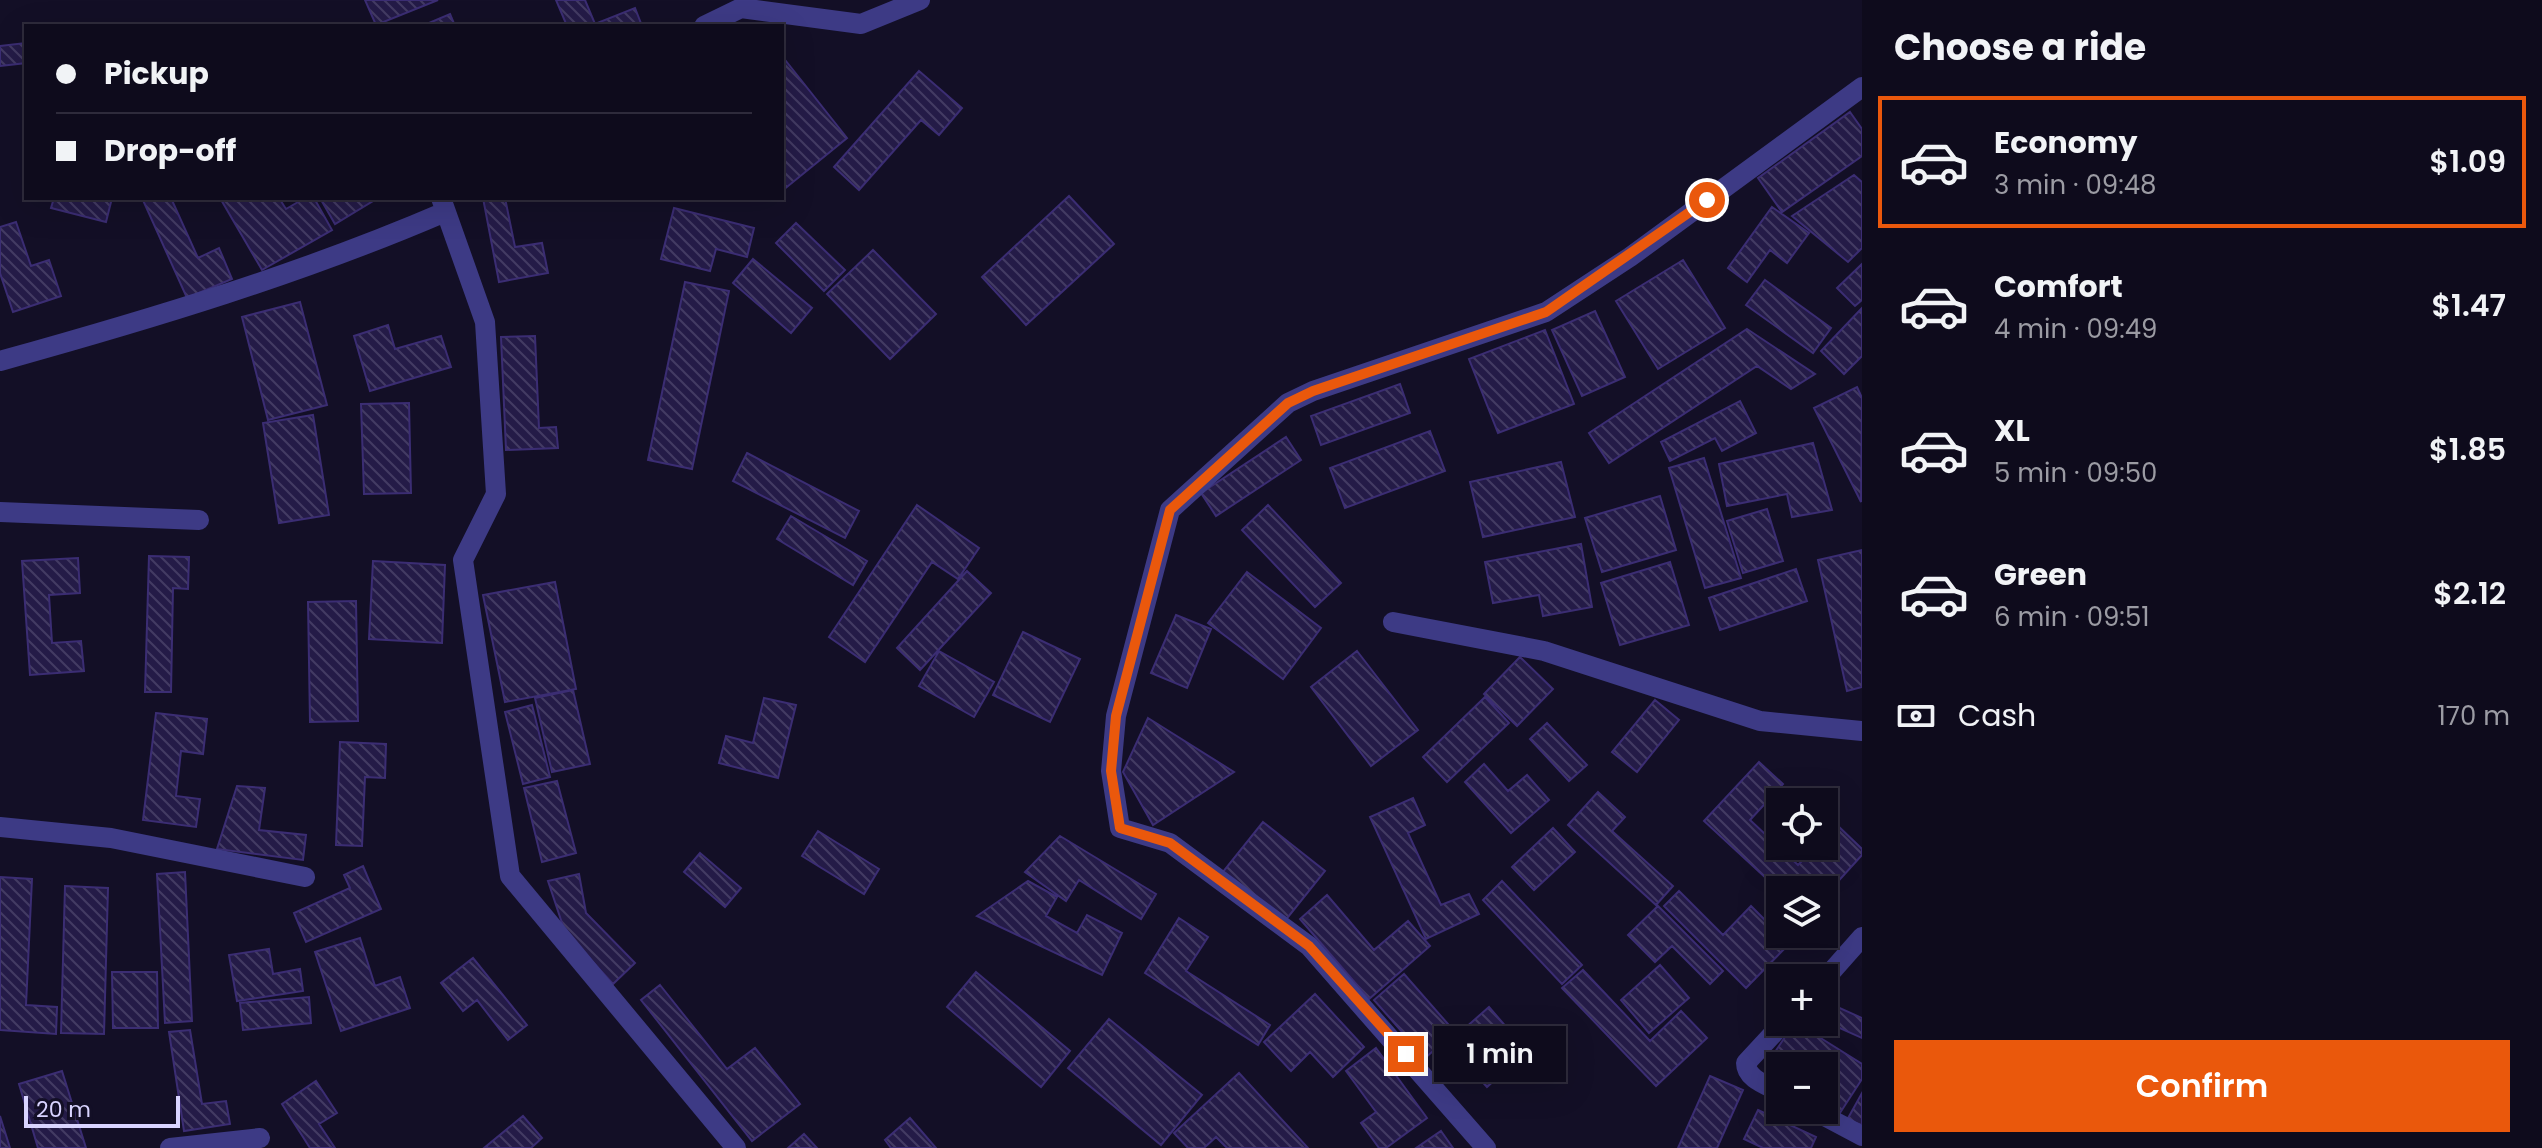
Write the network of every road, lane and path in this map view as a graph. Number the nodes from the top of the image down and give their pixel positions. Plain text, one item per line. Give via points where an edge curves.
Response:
1 (920, 0) edge
2 (708, 24) edge
3 (1862, 87) edge
4 (443, 205) edge
5 (0, 361) edge
6 (0, 512) edge
7 (199, 520) dead end
8 (1393, 622) dead end
9 (1862, 731) edge
10 (0, 827) edge
11 (305, 877) dead end
12 (1862, 937) edge
13 (1838, 964) edge
14 (1771, 1036) edge
15 (1766, 1085) edge
16 (1838, 1123) edge
17 (1862, 1136) edge
18 (260, 1138) dead end
19 (170, 1148) edge
20 (736, 1148) edge
21 (1486, 1148) edge

1 - 2 street via 861,24 741,8
3 - 21 street via 1546,312 1288,403 1170,510 1116,716 1111,771 1120,828 1170,843 1309,946
4 - 5 street via 357,249 148,320
4 - 20 street via 485,322 496,494 463,560 510,876
6 - 7 street
8 - 9 street via 1544,651 1760,721
10 - 11 street via 111,838
12 - 13 street
14 - 15 street via 1745,1069
16 - 17 street
18 - 19 street

